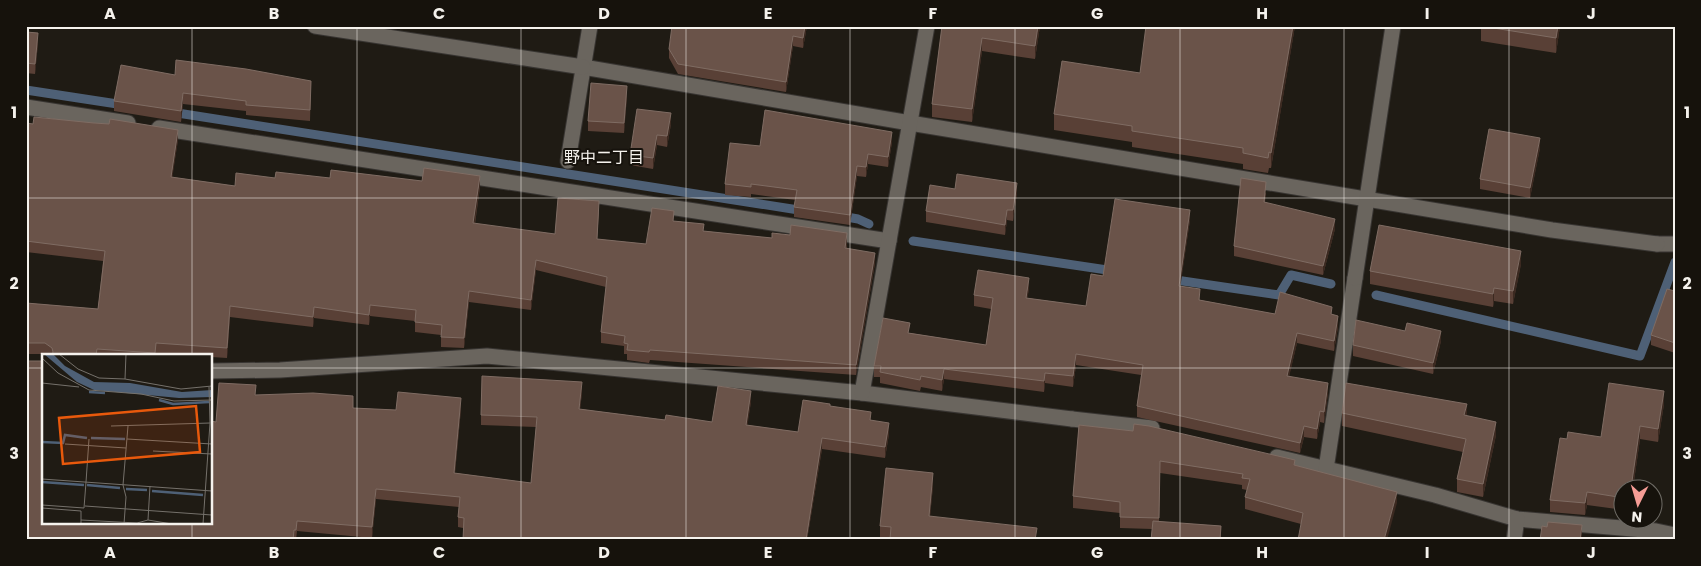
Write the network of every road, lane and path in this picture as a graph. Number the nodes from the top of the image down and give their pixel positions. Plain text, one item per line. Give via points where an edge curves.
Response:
1 (315, 26) edge
2 (590, 26) edge
3 (927, 26) edge
4 (1393, 26) edge
5 (583, 67) junction
6 (26, 107) edge
7 (910, 122) junction
8 (568, 161) dead end
9 (1367, 198) junction
10 (889, 241) junction
11 (1675, 244) edge
12 (212, 371) edge
13 (862, 393) junction
14 (1170, 432) edge
15 (1261, 453) edge
16 (1326, 469) junction
17 (1516, 519) junction
18 (1675, 535) edge
19 (1514, 540) edge

1 - 5 street
2 - 5 street
3 - 7 street
4 - 9 street
5 - 7 street
5 - 8 street
6 - 10 street
7 - 9 street
7 - 10 street
9 - 11 street via 1552,230
9 - 16 street
10 - 13 street
12 - 13 street via 280,370 487,356
13 - 14 street
15 - 16 street
16 - 17 street via 1435,495
17 - 18 street
17 - 19 street

